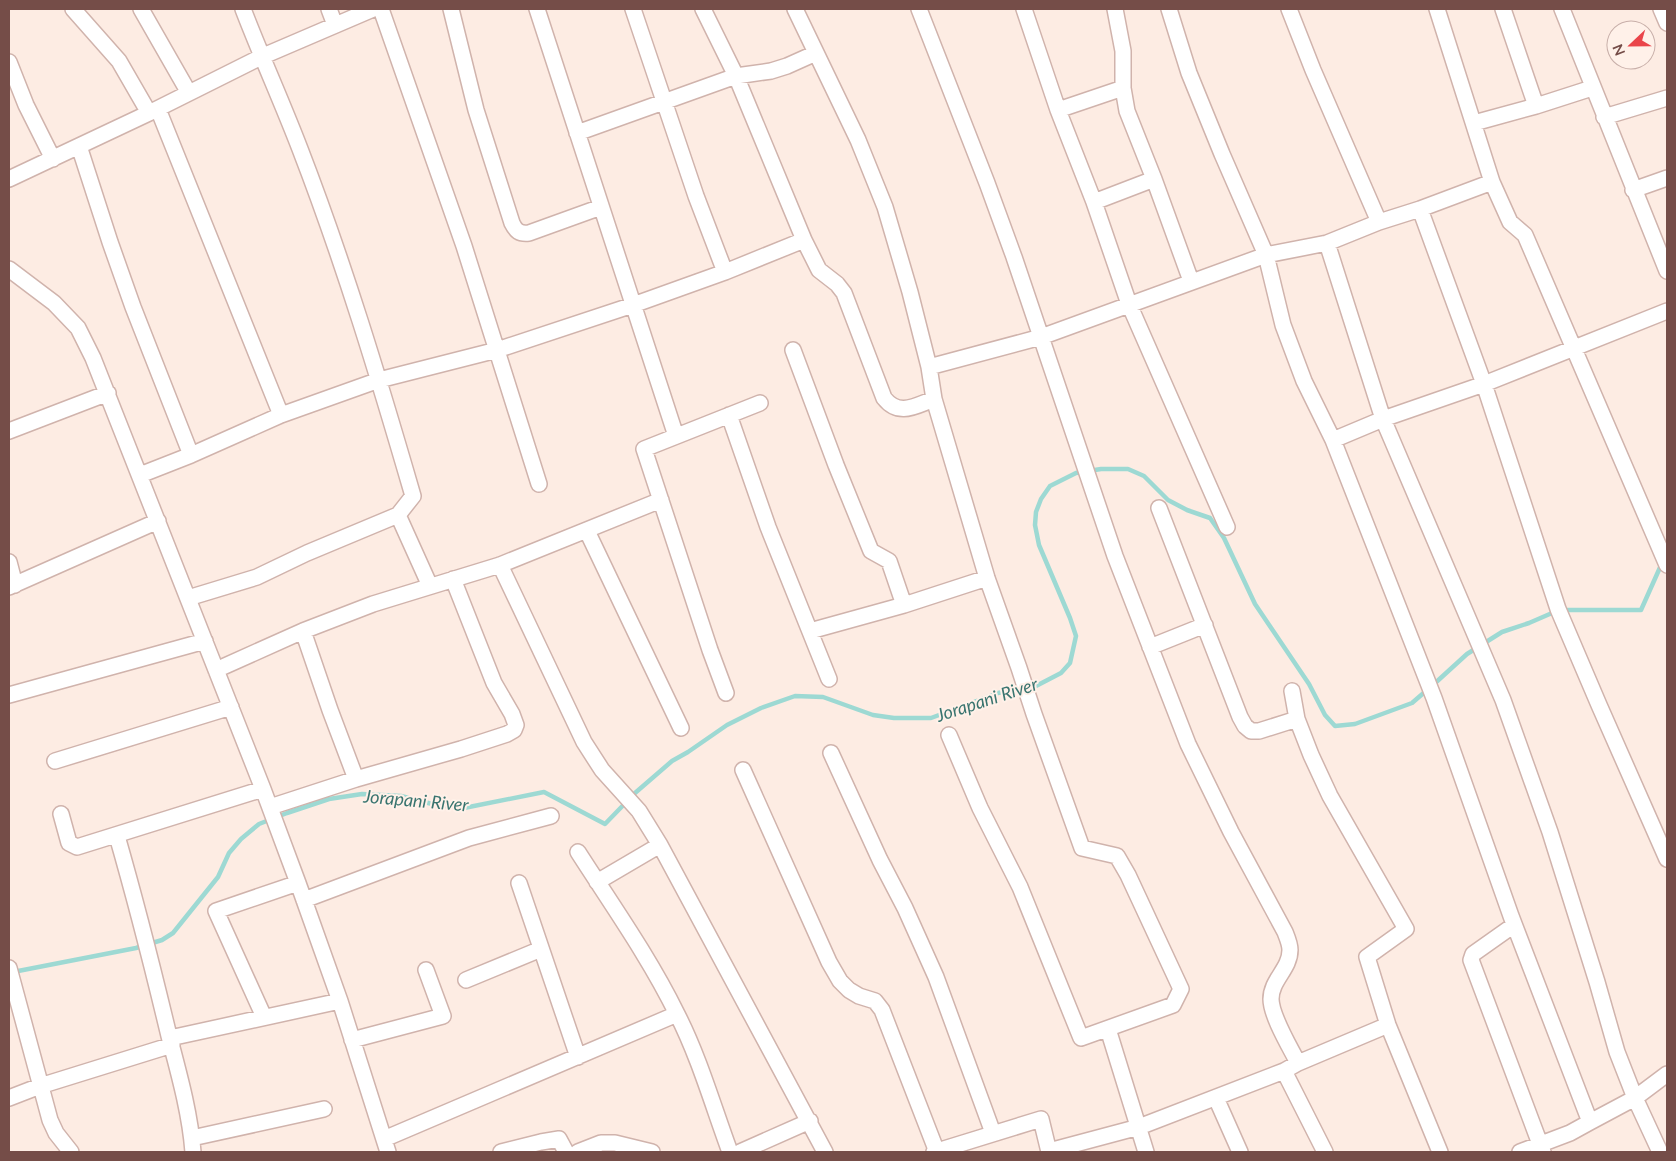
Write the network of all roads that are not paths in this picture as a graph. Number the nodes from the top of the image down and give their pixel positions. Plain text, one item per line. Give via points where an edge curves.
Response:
1 (73, 9) edge
2 (140, 9) edge
3 (243, 9) edge
4 (329, 9) edge
5 (373, 9) edge
6 (381, 9) edge
7 (451, 9) edge
8 (537, 9) edge
9 (633, 9) edge
10 (703, 9) edge
11 (795, 9) edge
12 (919, 9) edge
13 (1024, 9) edge
14 (1115, 9) edge
15 (1169, 9) edge
16 (1289, 9) edge
17 (1437, 9) edge
18 (1503, 9) edge
19 (1562, 9) edge
20 (1661, 9) edge
21 (1667, 23) edge
22 (335, 25) junction
23 (816, 53) junction
24 (261, 57) junction
25 (9, 62) edge
26 (736, 76) junction
27 (1123, 88) junction
28 (1592, 88) junction
29 (189, 94) junction
30 (1667, 98) edge
31 (664, 102) junction
32 (1536, 106) junction
33 (1058, 110) junction
34 (154, 111) junction
35 (1604, 117) junction
36 (1474, 123) junction
37 (577, 133) junction
38 (80, 146) junction
39 (54, 159) junction
40 (1667, 178) edge
41 (9, 179) edge
42 (1154, 179) junction
43 (1492, 182) junction
44 (1633, 190) junction
45 (1094, 202) junction
46 (602, 207) junction
47 (1420, 209) junction
48 (1379, 222) junction
49 (804, 240) junction
50 (1327, 243) junction
51 (1266, 255) junction
52 (9, 269) edge
53 (1667, 271) edge
54 (725, 272) junction
55 (1191, 281) junction
56 (1129, 304) junction
57 (633, 305) junction
58 (1667, 310) edge
59 (1041, 337) junction
60 (1574, 348) junction
61 (497, 350) junction
62 (793, 350) dead end
63 (929, 367) junction
64 (379, 380) junction
65 (1484, 384) junction
66 (108, 393) junction
67 (934, 399) junction
68 (760, 403) dead end
69 (281, 415) junction
70 (729, 415) junction
71 (1383, 419) junction
72 (9, 431) edge
73 (676, 436) junction
74 (1333, 440) junction
75 (191, 455) junction
76 (140, 475) junction
77 (539, 484) dead end
78 (661, 500) junction
79 (1160, 508) dead end
80 (398, 514) junction
81 (158, 521) junction
82 (1228, 527) dead end
83 (587, 531) junction
84 (9, 562) edge
85 (1666, 562) edge
86 (500, 565) junction
87 (988, 578) junction
88 (453, 579) junction
89 (12, 586) edge
90 (430, 586) junction
91 (188, 598) junction
92 (904, 605) junction
93 (1205, 625) junction
94 (303, 631) junction
95 (810, 631) junction
96 (205, 641) junction
97 (1150, 647) junction
98 (216, 670) junction
99 (829, 679) dead end
100 (1292, 691) dead end
101 (726, 693) dead end
102 (9, 695) edge
103 (231, 707) junction
104 (1297, 718) junction
105 (681, 728) dead end
106 (949, 735) dead end
107 (831, 753) dead end
108 (55, 761) dead end
109 (743, 770) dead end
110 (356, 779) junction
111 (263, 789) junction
112 (271, 810) junction
113 (61, 814) dead end
114 (552, 816) dead end
115 (117, 836) junction
116 (660, 845) junction
117 (578, 852) dead end
118 (1667, 859) edge
119 (597, 882) junction
120 (298, 883) junction
121 (519, 883) dead end
122 (304, 900) junction
123 (1514, 925) junction
124 (541, 949) junction
125 (426, 970) dead end
126 (11, 977) edge
127 (466, 980) dead end
128 (340, 1001) junction
129 (677, 1014) junction
130 (264, 1017) junction
131 (1388, 1025) junction
132 (1108, 1029) junction
133 (352, 1040) junction
134 (171, 1041) junction
135 (578, 1057) junction
136 (1291, 1067) junction
137 (1667, 1074) edge
138 (40, 1086) junction
139 (9, 1098) edge
140 (1216, 1098) junction
141 (1635, 1098) junction
142 (324, 1109) dead end
143 (810, 1121) junction
144 (1590, 1122) junction
145 (1139, 1127) junction
146 (993, 1134) junction
147 (192, 1145) edge
148 (386, 1146) edge
149 (1541, 1148) edge
150 (1049, 1151) edge
151 (71, 1152) edge
152 (501, 1152) edge
153 (566, 1152) edge
154 (578, 1152) edge
155 (652, 1152) edge
156 (730, 1152) edge
157 (740, 1152) edge
158 (825, 1152) edge
159 (936, 1152) edge
160 (1146, 1152) edge
161 (1240, 1152) edge
162 (1325, 1152) edge
163 (1440, 1152) edge
164 (1520, 1152) edge
165 (1660, 1152) edge

1 - 34 street via 119,61
2 - 29 street
3 - 24 street
4 - 22 street
5 - 22 street
6 - 61 street
7 - 46 street via 476,110 516,231 529,232
8 - 37 street
9 - 31 street
10 - 26 street
11 - 23 street
12 - 59 street via 987,183
13 - 33 street
14 - 27 street via 1123,51
15 - 51 street via 1189,73
16 - 48 street
17 - 36 street
18 - 32 street
19 - 28 street
20 - 21 street
22 - 24 street
23 - 26 street via 771,71
23 - 63 street via 858,140 885,206
24 - 29 street
24 - 64 street via 300,148 347,278
25 - 39 street via 26,105
26 - 31 street
26 - 49 street
27 - 33 street
27 - 42 street via 1127,111
28 - 32 street
28 - 35 street
29 - 34 street
30 - 35 street
31 - 37 street
31 - 54 street
32 - 36 street
33 - 45 street
34 - 38 street
34 - 69 street
35 - 44 street
36 - 43 street
37 - 46 street
38 - 39 street
38 - 75 street via 130,298
39 - 41 street
40 - 44 street
42 - 45 street
42 - 55 street
43 - 47 street
43 - 60 street via 1510,222 1525,234
44 - 53 street
45 - 56 street
46 - 57 street
47 - 48 street
47 - 65 street
48 - 50 street
49 - 54 street
49 - 67 street via 819,270 844,293 884,398 898,409
50 - 51 street
50 - 71 street
51 - 55 street
51 - 74 street via 1283,325 1304,381
52 - 66 street via 54,303 78,328
54 - 57 street
55 - 56 street
56 - 59 street
56 - 82 street
57 - 61 street
57 - 73 street
58 - 60 street
59 - 63 street
59 - 97 street via 1094,497
60 - 65 street
60 - 85 street
61 - 64 street
61 - 77 street
62 - 92 street via 871,551 889,561
63 - 67 street
64 - 69 street
64 - 80 street via 413,496
65 - 71 street
65 - 118 street via 1558,609
66 - 72 street
66 - 76 street
67 - 87 street
68 - 70 street
69 - 75 street
70 - 73 street
70 - 95 street via 768,527
71 - 74 street
71 - 141 street via 1503,700 1550,832 1617,1052
73 - 78 street via 644,449
74 - 123 street via 1426,676
75 - 76 street
76 - 81 street
78 - 83 street
78 - 101 street
79 - 93 street
80 - 90 street
80 - 91 street via 257,578
81 - 89 street
81 - 91 street
83 - 86 street
83 - 105 street
84 - 89 street
86 - 88 street
86 - 116 street via 584,742 602,770 639,811
87 - 92 street
87 - 132 street via 1082,848 1117,856 1181,989 1173,1005
88 - 90 street
88 - 110 street via 494,683 512,714 516,725 514,730
90 - 94 street
91 - 96 street
92 - 95 street
93 - 97 street
93 - 104 street via 1245,726 1251,731 1259,731
94 - 98 street
94 - 110 street
95 - 99 street
96 - 98 street
96 - 102 street
97 - 136 street via 1188,744 1291,948 1289,961 1271,999
98 - 103 street
100 - 104 street
103 - 108 street
103 - 111 street
104 - 131 street via 1330,796 1406,929 1366,957
106 - 132 street via 980,808 1020,887 1081,1038
107 - 146 street via 936,977
109 - 159 street via 833,968 849,990 875,1001 882,1010
110 - 112 street
111 - 112 street
111 - 115 street
112 - 120 street
113 - 115 street via 73,846
114 - 122 street via 469,838
115 - 134 street
116 - 119 street
116 - 143 street
117 - 119 street
119 - 129 street via 632,934
120 - 122 street
120 - 130 street via 216,911
121 - 124 street
122 - 128 street
123 - 144 street
123 - 149 street via 1473,954 1471,960
124 - 127 street
124 - 135 street
125 - 133 street via 443,1016
126 - 138 street
128 - 130 street
128 - 133 street
129 - 135 street
129 - 156 street
130 - 134 street
131 - 136 street
131 - 163 street
132 - 145 street
133 - 148 street
134 - 138 street
134 - 147 street via 183,1087
135 - 148 street
136 - 140 street
136 - 162 street
137 - 141 street
138 - 139 street
138 - 151 street via 56,1133
140 - 145 street
140 - 161 street
141 - 144 street
141 - 165 street
142 - 147 street
143 - 157 street
143 - 158 street
144 - 149 street
145 - 150 street
145 - 160 street
146 - 150 street via 1041,1119
146 - 159 street
149 - 164 street
152 - 153 street via 560,1139
154 - 155 street via 601,1143 615,1143

